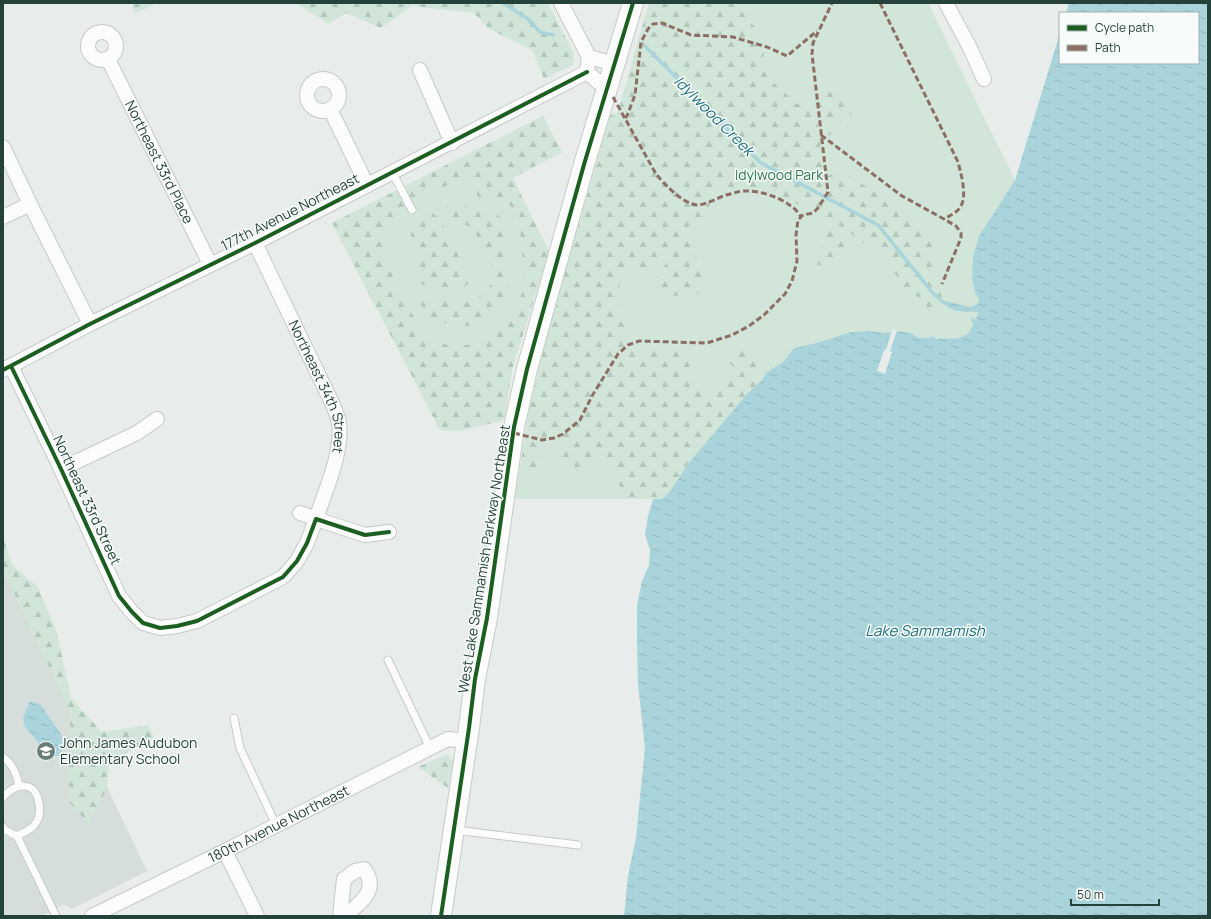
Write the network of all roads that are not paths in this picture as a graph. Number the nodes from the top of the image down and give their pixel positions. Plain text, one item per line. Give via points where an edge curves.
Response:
1 (561, 3) edge
2 (633, 3) edge
3 (946, 3) edge
4 (589, 57) junction
5 (108, 59) dead end
6 (615, 64) junction
7 (420, 70) dead end
8 (587, 72) junction
9 (984, 79) dead end
10 (608, 85) junction
11 (330, 109) dead end
12 (452, 143) junction
13 (3, 147) edge
14 (392, 172) junction
15 (367, 185) junction
16 (30, 204) junction
17 (412, 210) dead end
18 (3, 217) edge
19 (254, 244) junction
20 (210, 264) junction
21 (90, 324) junction
22 (7, 368) edge
23 (157, 418) dead end
24 (61, 469) junction
25 (300, 513) dead end
26 (316, 519) junction
27 (390, 532) dead end
28 (160, 628) joint
29 (388, 660) dead end
30 (234, 718) dead end
31 (467, 741) junction
32 (430, 748) junction
33 (3, 757) edge
34 (19, 786) junction
35 (3, 797) edge
36 (276, 826) junction
37 (3, 827) edge
38 (454, 830) junction
39 (17, 836) junction
40 (578, 845) dead end
41 (225, 851) junction
42 (56, 916) edge
43 (92, 916) edge
44 (257, 916) edge
45 (340, 916) edge
46 (345, 916) edge
47 (441, 916) edge

1 - 4 street
2 - 6 main road, West Lake Sammamish Parkway Northeast
3 - 9 street
4 - 6 street
4 - 8 street
5 - 20 street, Northeast 33rd Place
6 - 10 main road, West Lake Sammamish Parkway Northeast
7 - 12 street
8 - 10 street via 598,82
8 - 12 street, 177th Avenue Northeast
10 - 31 main road, West Lake Sammamish Parkway Northeast via 526,369 514,427
11 - 15 street
12 - 14 street, 177th Avenue Northeast
13 - 16 street
14 - 15 street, 177th Avenue Northeast
14 - 17 lane
15 - 19 street, 177th Avenue Northeast
16 - 18 street
16 - 21 street
19 - 20 street, 177th Avenue Northeast
19 - 26 street, Northeast 34th Street via 339,422 335,462
20 - 21 street, 177th Avenue Northeast
21 - 22 street, 177th Avenue Northeast
22 - 24 street, Northeast 33rd Street
23 - 24 street via 137,433
24 - 28 street, Northeast 33rd Street via 119,596 143,623
25 - 26 street
26 - 27 street via 365,535
26 - 28 street, Northeast 34th Street via 298,561 282,577 197,621
29 - 32 lane
30 - 36 lane via 240,748
31 - 32 street, 180th Avenue Northeast via 448,739
31 - 38 main road, West Lake Sammamish Parkway Northeast
32 - 36 street, 180th Avenue Northeast
33 - 34 lane via 13,767
34 - 35 lane via 10,789
34 - 39 lane via 27,786 35,791 40,810 38,821 32,828
36 - 41 street, 180th Avenue Northeast
37 - 39 lane
38 - 40 lane
38 - 47 main road, West Lake Sammamish Parkway Northeast
39 - 42 lane
41 - 43 street, 180th Avenue Northeast
41 - 44 street
45 - 46 street via 344,879 355,871 364,869 369,876 370,890

